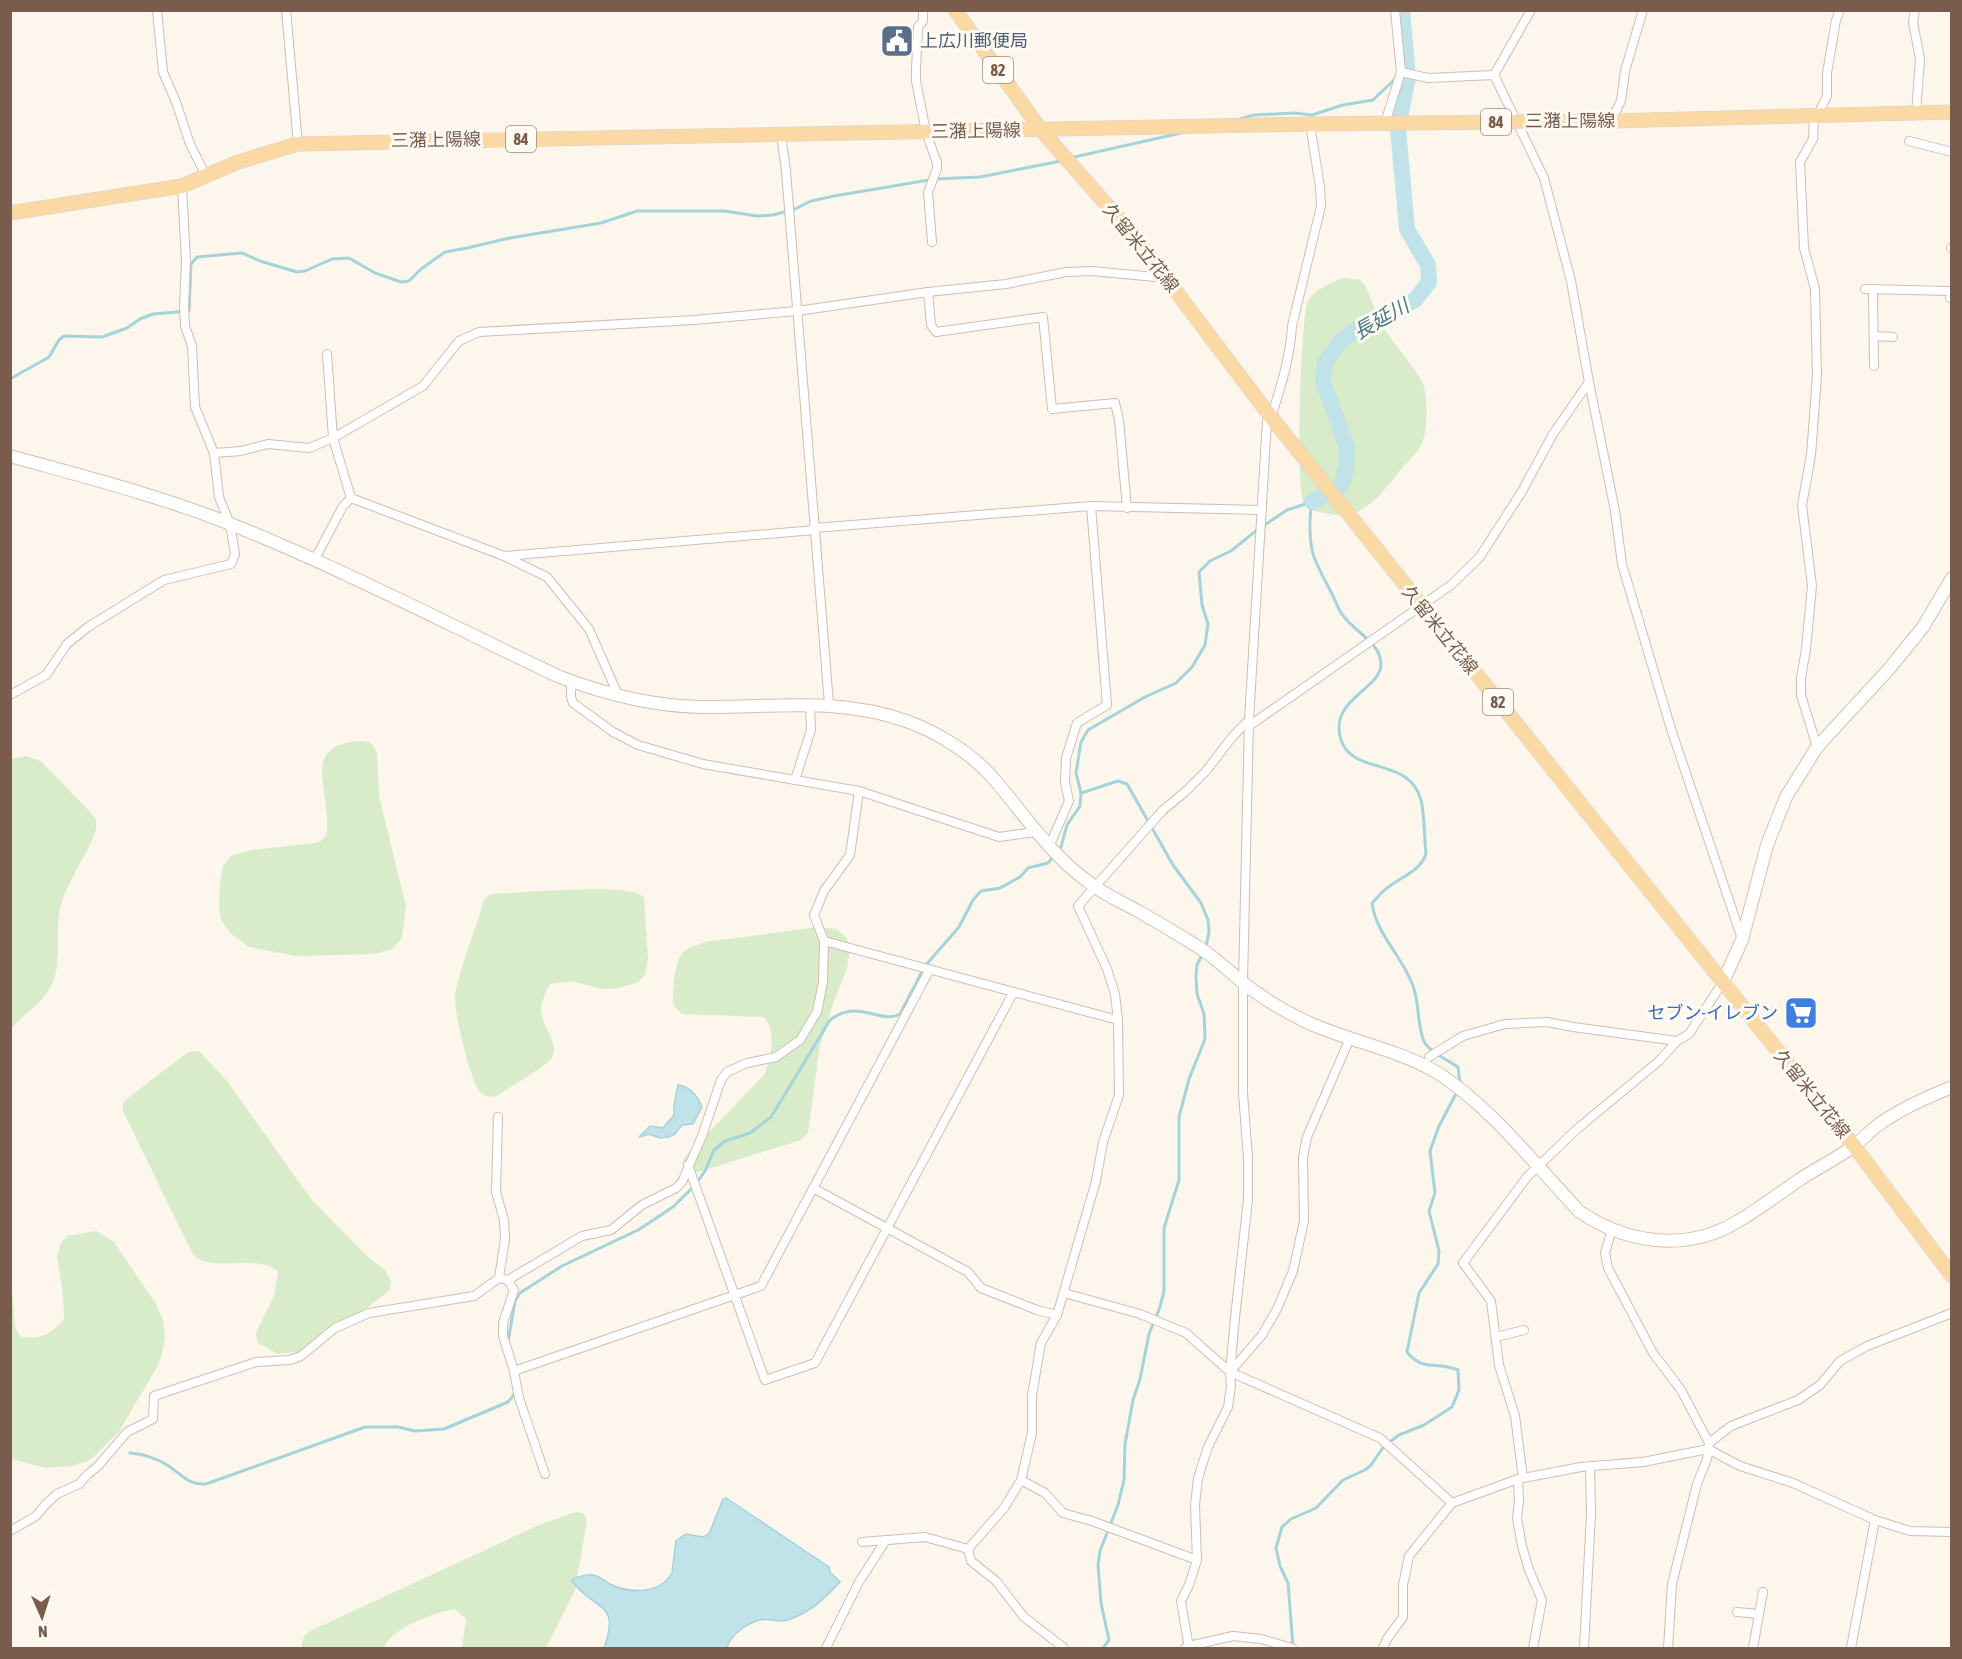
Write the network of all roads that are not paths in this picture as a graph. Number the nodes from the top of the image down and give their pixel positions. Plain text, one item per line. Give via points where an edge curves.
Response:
1 (157, 10) edge
2 (286, 10) edge
3 (923, 10) edge
4 (955, 10) edge
5 (1395, 10) edge
6 (1531, 10) edge
7 (1643, 10) edge
8 (1840, 10) edge
9 (1915, 10) edge
10 (1401, 72) junction
11 (1494, 75) junction
12 (1952, 112) edge
13 (1916, 113) junction
14 (1815, 116) junction
15 (1515, 121) junction
16 (1611, 121) junction
17 (1385, 123) junction
18 (1310, 124) junction
19 (1041, 130) junction
20 (927, 132) junction
21 (781, 134) junction
22 (1909, 141) dead end
23 (298, 144) junction
24 (1952, 152) edge
25 (206, 176) junction
26 (182, 186) junction
27 (10, 213) edge
28 (932, 242) dead end
29 (1164, 275) junction
30 (928, 292) junction
31 (1950, 296) edge
32 (797, 311) junction
33 (1874, 336) junction
34 (1893, 337) dead end
35 (327, 354) dead end
36 (1874, 366) dead end
37 (1588, 382) junction
38 (1271, 417) junction
39 (333, 438) junction
40 (214, 453) junction
41 (10, 456) edge
42 (351, 498) junction
43 (1091, 506) junction
44 (1127, 508) junction
45 (1262, 510) junction
46 (230, 524) junction
47 (814, 529) junction
48 (504, 556) junction
49 (315, 559) junction
50 (1952, 578) edge
51 (1420, 605) junction
52 (571, 682) junction
53 (10, 695) edge
54 (620, 697) junction
55 (829, 704) junction
56 (810, 705) junction
57 (1249, 723) junction
58 (1817, 747) junction
59 (795, 780) junction
60 (858, 791) junction
61 (1035, 832) junction
62 (1053, 852) junction
63 (1094, 886) junction
64 (1742, 940) junction
65 (824, 941) junction
66 (930, 969) junction
67 (1243, 982) junction
68 (1723, 982) junction
69 (1013, 993) junction
70 (1118, 1020) junction
71 (1350, 1038) junction
72 (1677, 1041) junction
73 (1429, 1057) dead end
74 (1952, 1087) edge
75 (498, 1117) dead end
76 (1854, 1146) junction
77 (688, 1165) junction
78 (1537, 1167) junction
79 (813, 1188) junction
80 (888, 1227) junction
81 (1612, 1229) junction
82 (1952, 1276) edge
83 (504, 1279) junction
84 (1064, 1293) junction
85 (735, 1295) junction
86 (1952, 1313) edge
87 (1057, 1315) junction
88 (1524, 1330) dead end
89 (1496, 1337) junction
90 (514, 1371) junction
91 (1230, 1372) junction
92 (1708, 1446) junction
93 (1590, 1466) junction
94 (545, 1474) dead end
95 (1520, 1478) junction
96 (1021, 1480) junction
97 (1452, 1503) junction
98 (1875, 1520) junction
99 (10, 1531) edge
100 (1952, 1533) edge
101 (886, 1540) junction
102 (862, 1542) dead end
103 (968, 1549) junction
104 (1197, 1560) junction
105 (1763, 1592) dead end
106 (1737, 1612) dead end
107 (1759, 1614) junction
108 (826, 1648) edge
109 (1064, 1648) edge
110 (1188, 1648) edge
111 (1292, 1648) edge
112 (1383, 1648) edge
113 (1533, 1648) edge
114 (1584, 1648) edge
115 (1668, 1648) edge
116 (1753, 1648) edge
117 (1851, 1648) edge

1 - 25 street via 163,72
2 - 23 street
3 - 20 street via 923,21 918,27 916,75
4 - 19 main road, 久留米立花線 / 82
5 - 10 street
6 - 11 street
7 - 16 street via 1625,71 1621,101
8 - 14 street via 1827,73 1827,96
9 - 13 street via 1913,22 1920,59
10 - 11 street via 1428,78
10 - 17 street
11 - 15 street
12 - 13 main road, 三潴上陽線 / 84
13 - 14 main road, 三潴上陽線 / 84
14 - 16 main road, 三潴上陽線 / 84
14 - 58 street via 1813,139 1800,162 1804,248 1815,289 1817,376 1811,455 1802,505 1812,586 1801,686
15 - 16 main road, 三潴上陽線 / 84
15 - 17 main road, 三潴上陽線 / 84
15 - 37 street via 1544,178 1571,281
17 - 18 main road, 三潴上陽線 / 84
18 - 19 main road, 三潴上陽線 / 84
18 - 38 street via 1321,206 1292,326 1286,370
19 - 20 main road, 三潴上陽線 / 84
19 - 29 main road, 久留米立花線 / 82
20 - 21 main road, 三潴上陽線 / 84
20 - 28 street via 937,163 928,192
21 - 23 main road, 三潴上陽線 / 84
21 - 32 street
22 - 24 street
23 - 25 main road, 三潴上陽線 / 84
25 - 26 main road, 三潴上陽線 / 84
26 - 27 main road, 三潴上陽線 / 84
26 - 40 street via 185,326 192,346 195,407
29 - 30 street via 1155,278 1066,272 1006,284
29 - 38 main road, 久留米立花線 / 82
30 - 32 street
30 - 44 street via 931,325 936,332 1043,316 1052,409 1116,403
31 - 33 street via 1869,289
32 - 39 street via 479,332 459,341 423,386
32 - 47 street
33 - 34 street
33 - 36 street
35 - 39 street
37 - 51 street via 1479,558 1451,585
37 - 64 street via 1625,573 1671,729
38 - 45 street
38 - 51 main road, 久留米立花線 / 82
39 - 40 street via 309,448 267,444
39 - 42 street
40 - 46 street via 219,497
41 - 46 street via 143,493
42 - 48 street
42 - 49 street
43 - 44 street
43 - 47 street
43 - 62 street via 1107,705 1077,723 1066,758 1069,801
44 - 45 street
45 - 57 street
46 - 49 street
46 - 53 street via 235,554 231,564 164,580 88,627 67,644 46,675
47 - 48 street
47 - 55 street
48 - 54 street via 547,578 589,628
49 - 52 street
50 - 58 street via 1923,627
51 - 57 street
51 - 68 main road, 久留米立花線 / 82
52 - 54 street
52 - 59 street via 573,703 638,745 703,764
54 - 56 street via 698,707
55 - 56 street
55 - 61 street via 870,710 910,722 948,740 992,776
56 - 59 street via 811,730
57 - 63 street via 1233,736 1206,771 1162,810
57 - 67 street
58 - 64 street via 1786,797 1767,845
59 - 60 street
60 - 61 street via 999,837
60 - 65 street via 850,855 824,891 814,915
61 - 62 street
62 - 63 street
63 - 67 street via 1167,927
63 - 70 street via 1077,906 1107,969
64 - 68 street
65 - 66 street
65 - 77 street via 823,982 817,1012 806,1031 776,1057 727,1072
66 - 69 street
66 - 79 street
67 - 71 street via 1310,1023
67 - 91 street via 1248,1199
68 - 72 street via 1689,1034
68 - 76 main road, 久留米立花線 / 82
69 - 70 street
69 - 80 street
70 - 84 street via 1119,1095
71 - 78 street via 1436,1072 1483,1108
71 - 91 street via 1307,1137 1303,1158 1304,1221 1293,1271 1262,1335
72 - 73 street via 1547,1022 1504,1024 1463,1036
72 - 78 street
74 - 76 street via 1879,1124
75 - 83 street via 496,1192 504,1220
76 - 81 street via 1734,1224 1715,1232 1667,1241 1632,1238
76 - 82 main road, 久留米立花線 / 82
77 - 83 street via 676,1188 642,1205 611,1230 582,1236
77 - 85 street
78 - 81 street via 1580,1212
78 - 89 street via 1463,1263 1491,1301
79 - 80 street
79 - 85 street via 761,1286
80 - 85 street via 815,1363 765,1380
80 - 87 street via 968,1272 981,1288
81 - 92 street via 1605,1253 1608,1268 1653,1353 1680,1390
83 - 90 street via 514,1290 503,1336
83 - 99 street via 474,1296 369,1313 335,1328 301,1356 256,1362 154,1396 153,1419 127,1432 79,1484 57,1494 36,1516
84 - 87 street
84 - 91 street via 1140,1314 1186,1333
85 - 90 street
86 - 92 street via 1867,1346 1840,1361 1820,1385 1798,1400 1731,1426
87 - 96 street via 1041,1343 1032,1395 1032,1433
88 - 89 street
89 - 95 street via 1499,1365 1515,1416
90 - 94 street
91 - 97 street via 1380,1438
91 - 104 street via 1228,1407 1198,1478
92 - 93 street via 1643,1462
92 - 98 street via 1740,1466 1793,1483
92 - 115 street via 1672,1584
93 - 95 street
93 - 114 street
95 - 97 street
95 - 113 street via 1517,1518 1522,1546 1542,1600
96 - 103 street via 1004,1508
96 - 104 street via 1045,1492 1063,1513
97 - 112 street via 1409,1556 1403,1585 1403,1617
98 - 100 street via 1910,1531
98 - 117 street
101 - 102 street
101 - 103 street via 925,1537
101 - 108 street via 859,1582
103 - 109 street via 971,1561 996,1581 1024,1617
104 - 110 street via 1181,1601
105 - 107 street
106 - 107 street
107 - 116 street
110 - 111 street via 1233,1636

